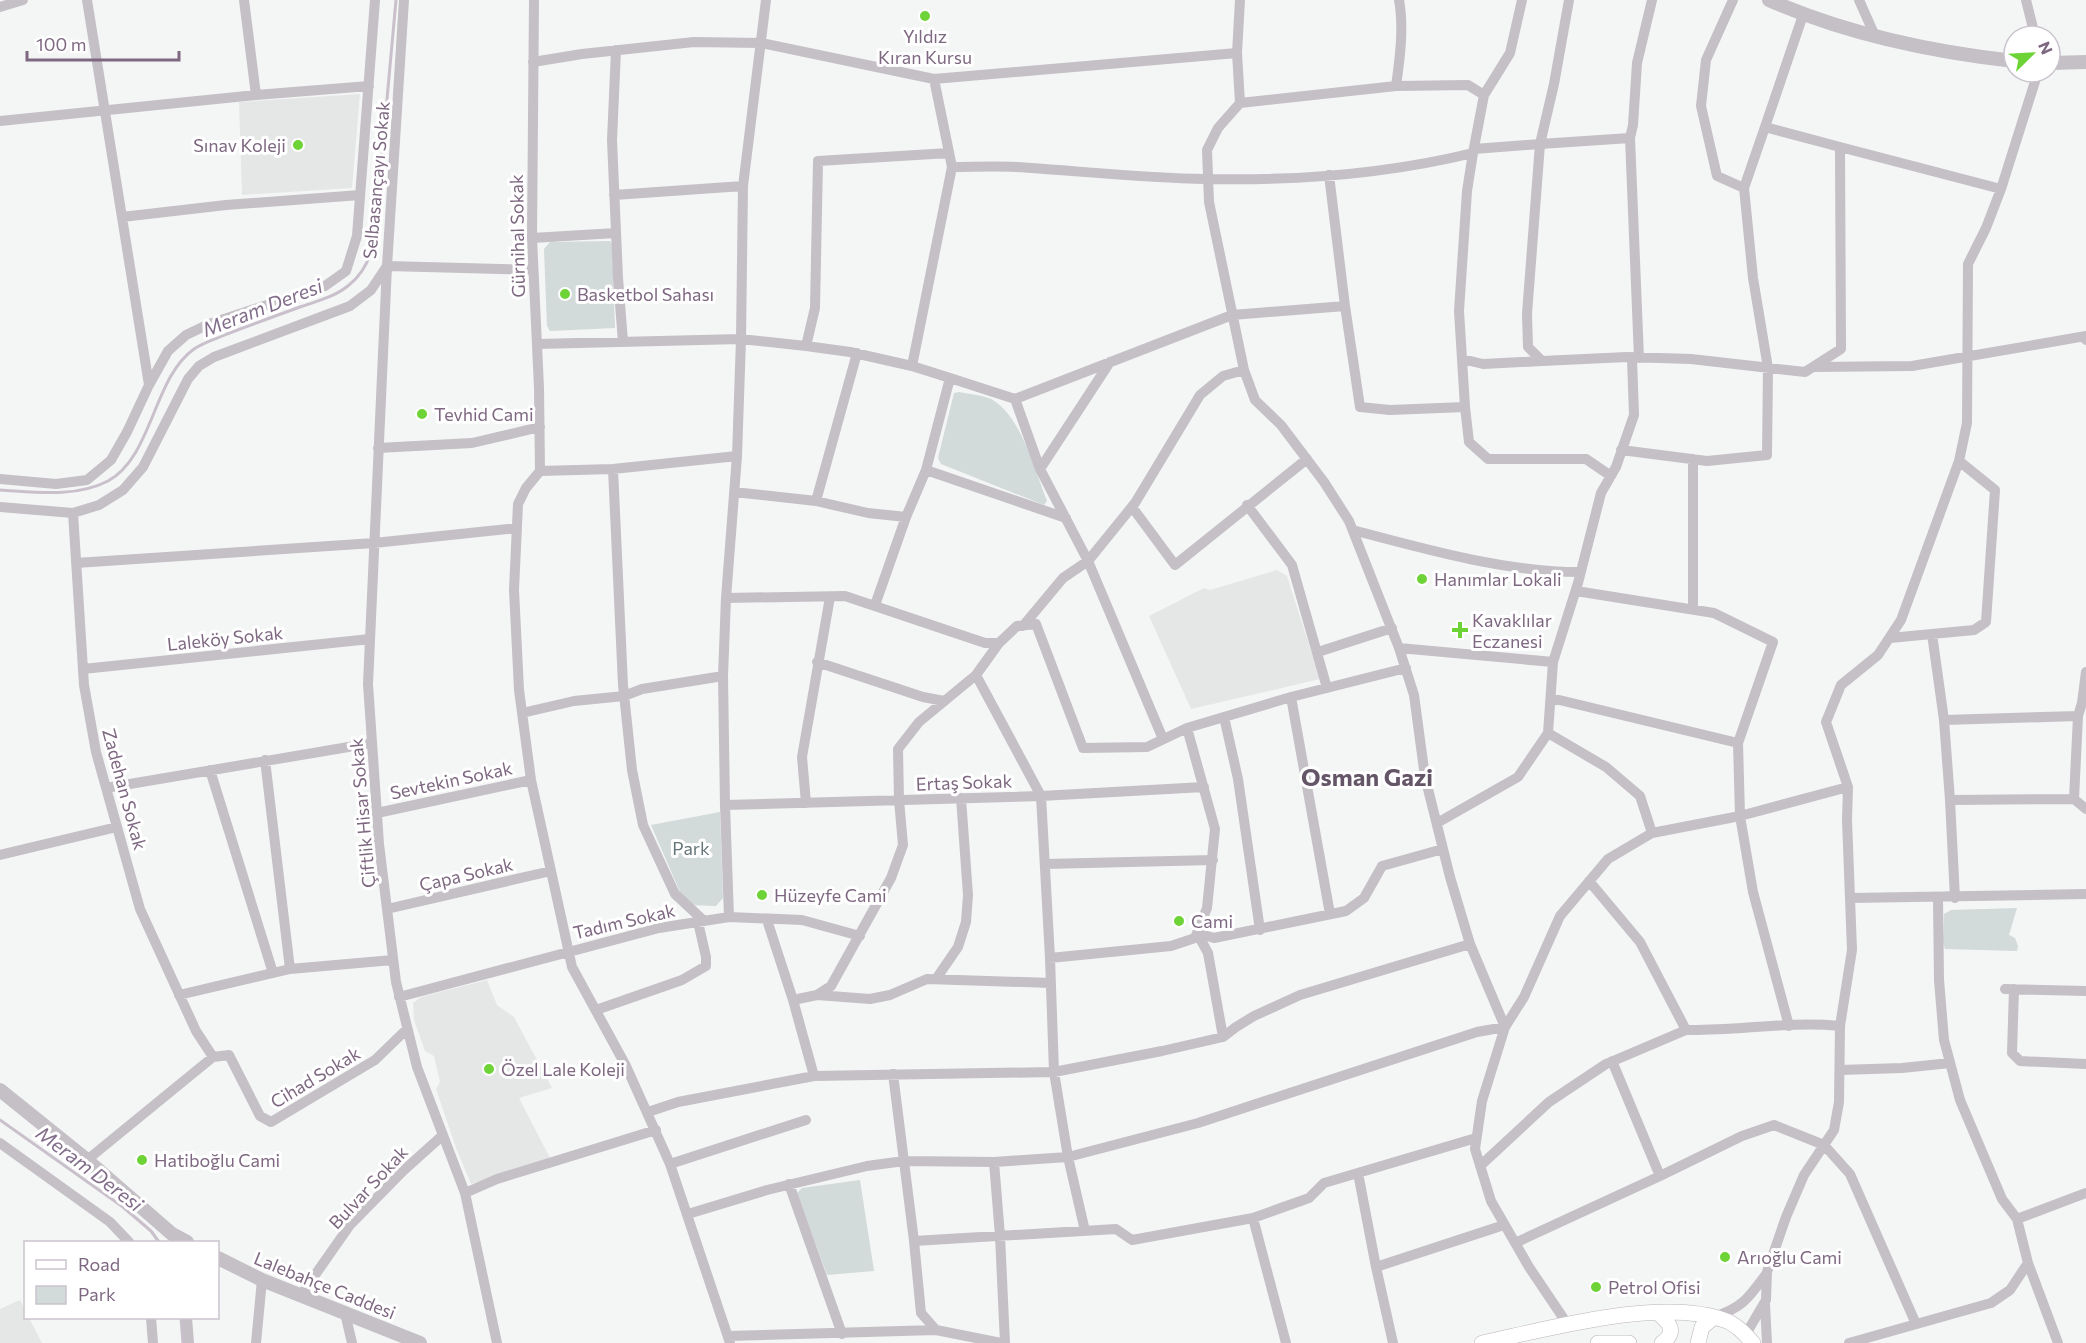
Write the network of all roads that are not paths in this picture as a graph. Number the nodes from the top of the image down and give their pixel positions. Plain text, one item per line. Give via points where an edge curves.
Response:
1 (23, 0) edge
2 (87, 0) edge
3 (244, 0) edge
4 (375, 0) edge
5 (404, 0) edge
6 (534, 0) edge
7 (766, 0) edge
8 (1240, 0) edge
9 (1399, 0) edge
10 (1522, 0) edge
11 (1569, 0) edge
12 (1652, 0) edge
13 (1733, 0) edge
14 (1769, 0) edge
15 (1859, 0) edge
16 (2026, 0) edge
17 (0, 7) edge
18 (1803, 15) junction
19 (2032, 24) edge
20 (1875, 36) junction
21 (760, 43) junction
22 (616, 50) junction
23 (1237, 53) junction
24 (2002, 59) edge
25 (533, 62) junction
26 (2086, 62) edge
27 (2062, 63) edge
28 (934, 80) junction
29 (2034, 84) edge
30 (369, 86) junction
31 (1396, 86) junction
32 (256, 95) junction
33 (1484, 95) junction
34 (1240, 103) junction
35 (106, 110) junction
36 (0, 121) edge
37 (1764, 127) junction
38 (1630, 138) junction
39 (1540, 144) junction
40 (1840, 147) junction
41 (1473, 151) junction
42 (949, 153) junction
43 (952, 167) junction
44 (1329, 175) junction
45 (1208, 179) junction
46 (743, 186) junction
47 (1744, 188) junction
48 (2001, 189) junction
49 (360, 195) junction
50 (615, 195) junction
51 (122, 217) junction
52 (616, 233) junction
53 (532, 238) junction
54 (387, 266) junction
55 (533, 270) junction
56 (1345, 306) junction
57 (1232, 315) junction
58 (2086, 337) edge
59 (741, 339) junction
60 (623, 342) junction
61 (537, 344) junction
62 (806, 346) junction
63 (857, 354) junction
64 (1967, 357) junction
65 (1636, 358) junction
66 (1462, 359) junction
67 (1110, 362) junction
68 (1542, 362) junction
69 (912, 366) junction
70 (1813, 367) junction
71 (1768, 368) junction
72 (1244, 370) junction
73 (950, 378) junction
74 (149, 385) junction
75 (1015, 399) junction
76 (1465, 407) junction
77 (540, 427) junction
78 (378, 448) junction
79 (1622, 450) junction
80 (736, 456) junction
81 (1307, 459) junction
82 (1692, 459) junction
83 (1959, 461) junction
84 (613, 469) junction
85 (1040, 469) junction
86 (926, 470) junction
87 (540, 471) junction
88 (1611, 476) junction
89 (0, 479) edge
90 (734, 492) junction
91 (816, 501) junction
92 (1247, 505) junction
93 (0, 507) edge
94 (1132, 507) junction
95 (73, 513) junction
96 (906, 517) junction
97 (1066, 518) junction
98 (517, 528) junction
99 (1353, 530) junction
100 (374, 543) junction
101 (1088, 561) junction
102 (76, 563) junction
103 (1580, 572) junction
104 (1576, 591) junction
105 (830, 597) junction
106 (726, 598) junction
107 (874, 605) junction
108 (1693, 609) junction
109 (1023, 626) junction
110 (1392, 628) junction
111 (1932, 634) junction
112 (1890, 638) junction
113 (370, 639) junction
114 (999, 643) junction
115 (1399, 648) junction
116 (1318, 652) junction
117 (817, 662) junction
118 (1553, 662) junction
119 (1406, 668) junction
120 (83, 669) junction
121 (2086, 672) edge
122 (976, 675) junction
123 (723, 676) junction
124 (1327, 688) junction
125 (624, 696) junction
126 (1292, 697) junction
127 (1551, 698) junction
128 (944, 701) junction
129 (522, 713) junction
130 (2078, 716) junction
131 (1224, 717) junction
132 (1944, 720) junction
133 (1187, 728) junction
134 (1548, 733) junction
135 (1163, 739) junction
136 (372, 743) junction
137 (1738, 743) junction
138 (265, 760) junction
139 (2081, 762) edge
140 (210, 770) junction
141 (531, 780) junction
142 (1204, 787) junction
143 (1848, 787) junction
144 (106, 788) junction
145 (1041, 796) junction
146 (961, 798) junction
147 (2074, 799) junction
148 (899, 800) junction
149 (1950, 800) junction
150 (806, 803) junction
151 (725, 805) junction
152 (2086, 809) edge
153 (377, 813) junction
154 (1740, 816) junction
155 (1437, 823) junction
156 (117, 827) junction
157 (1652, 833) junction
158 (1443, 849) junction
159 (0, 855) edge
160 (1214, 860) junction
161 (1045, 864) junction
162 (551, 872) junction
163 (1589, 881) junction
164 (2086, 894) edge
165 (1851, 898) junction
166 (1938, 898) junction
167 (1956, 898) junction
168 (387, 909) junction
169 (1330, 914) junction
170 (729, 917) junction
171 (767, 920) junction
172 (701, 922) junction
173 (1260, 930) junction
174 (1197, 933) junction
175 (860, 936) junction
176 (1470, 944) junction
177 (569, 951) junction
178 (1050, 958) junction
179 (393, 960) junction
180 (290, 969) junction
181 (273, 973) junction
182 (936, 979) junction
183 (1051, 983) junction
184 (2086, 992) edge
185 (179, 995) junction
186 (817, 995) junction
187 (399, 996) junction
188 (793, 1000) junction
189 (596, 1010) junction
190 (1789, 1026) junction
191 (1840, 1026) junction
192 (1505, 1027) junction
193 (407, 1029) junction
194 (1686, 1030) junction
195 (1224, 1037) junction
196 (213, 1056) junction
197 (1612, 1062) junction
198 (1950, 1064) junction
199 (2086, 1064) edge
200 (1840, 1070) junction
201 (1054, 1072) junction
202 (893, 1074) junction
203 (814, 1076) junction
204 (0, 1090) edge
205 (648, 1112) junction
206 (806, 1119) dead end
207 (656, 1130) junction
208 (443, 1135) junction
209 (1476, 1138) junction
210 (0, 1143) edge
211 (1824, 1145) junction
212 (1068, 1156) junction
213 (87, 1160) junction
214 (904, 1161) junction
215 (994, 1162) junction
216 (670, 1164) junction
217 (1480, 1166) junction
218 (1358, 1173) junction
219 (1660, 1176) junction
220 (789, 1184) junction
221 (465, 1193) junction
222 (2086, 1194) edge
223 (688, 1214) junction
224 (1253, 1218) junction
225 (2017, 1219) junction
226 (1504, 1225) junction
227 (1084, 1232) junction
228 (1000, 1236) junction
229 (128, 1241) edge
230 (185, 1241) edge
231 (914, 1241) junction
232 (1515, 1243) junction
233 (219, 1258) edge
234 (2028, 1263) junction
235 (1376, 1267) junction
236 (1767, 1272) junction
237 (262, 1280) junction
238 (301, 1295) junction
239 (1766, 1300) junction
240 (345, 1313) junction
241 (1658, 1313) junction
242 (1713, 1318) junction
243 (151, 1319) edge
244 (187, 1319) edge
245 (1916, 1324) junction
246 (1568, 1325) junction
247 (936, 1330) junction
248 (842, 1334) junction
249 (729, 1339) edge
250 (1879, 1339) edge
251 (1746, 1340) edge
252 (153, 1343) edge
253 (189, 1343) edge
254 (256, 1343) edge
255 (352, 1343) edge
256 (420, 1343) edge
257 (497, 1343) edge
258 (1003, 1343) edge
259 (1286, 1343) edge
260 (1394, 1343) edge
261 (1482, 1343) edge
262 (1598, 1343) edge
263 (1629, 1343) edge
264 (1662, 1343) edge
265 (1698, 1343) edge
266 (1767, 1343) edge
267 (1849, 1343) edge
268 (2058, 1343) edge

1 - 17 street
2 - 35 street
3 - 32 street
4 - 30 street
5 - 54 street, Selbasançayı Sokak
6 - 25 street, Gürnihal Sokak
7 - 21 street
8 - 23 street
9 - 31 street
10 - 33 street via 1510,53
11 - 39 street
12 - 38 street via 1637,63
13 - 47 street via 1706,60 1701,105 1717,176
14 - 18 street
15 - 20 street
16 - 19 street
18 - 20 street
18 - 37 street
20 - 24 street
21 - 22 street via 694,42
21 - 28 street
21 - 46 street
22 - 25 street
22 - 50 street via 612,140
23 - 28 street
23 - 34 street
25 - 53 street, Gürnihal Sokak
26 - 27 street
28 - 42 street
29 - 48 street
30 - 32 street
30 - 49 street
31 - 33 street via 1468,85
31 - 34 street
32 - 35 street
33 - 41 street
34 - 45 street via 1218,128 1207,150
35 - 36 street
35 - 51 street
37 - 40 street
37 - 47 street
38 - 39 street
38 - 65 street
39 - 41 street
39 - 68 street via 1527,314 1528,347
40 - 48 street
40 - 70 street via 1841,349
41 - 44 street via 1435,161
41 - 66 street via 1459,311
42 - 43 street
42 - 62 street via 818,161 815,308
43 - 45 street
43 - 69 street
44 - 45 street
44 - 56 street
45 - 57 street via 1209,202
46 - 50 street
46 - 59 street
47 - 71 street
48 - 64 street via 1968,264
49 - 51 street
49 - 74 street via 357,236 346,271 325,286 186,335 168,351
50 - 52 street
51 - 74 street
52 - 53 street
52 - 60 street
53 - 55 street, Gürnihal Sokak
54 - 55 street
54 - 78 street, Çiftlik Hisar Sokak
54 - 95 street, Selbasançayı Sokak via 371,290 350,306 199,366 188,379 143,467 123,490 99,505
55 - 61 street, Gürnihal Sokak
56 - 57 street
56 - 76 street via 1360,407
57 - 67 street
57 - 72 street
58 - 64 street
59 - 60 street
59 - 62 street
59 - 80 street
60 - 61 street
61 - 77 street, Gürnihal Sokak
62 - 63 street
63 - 69 street
63 - 91 street
64 - 70 street via 1912,366
64 - 83 street via 1967,423
65 - 68 street
65 - 71 street via 1691,359
65 - 79 street via 1634,415
66 - 68 street via 1483,364
66 - 76 street
67 - 75 street
67 - 85 street
69 - 73 street
70 - 71 street via 1805,372
71 - 82 street via 1767,455
72 - 81 street via 1255,400
72 - 94 street via 1223,376 1200,394
73 - 75 street
73 - 86 street
74 - 89 street via 111,460 87,480 56,484
75 - 85 street
76 - 88 street via 1469,442 1488,459 1586,459
77 - 78 street via 472,443
77 - 87 street, Gürnihal Sokak
78 - 100 street, Çiftlik Hisar Sokak
79 - 82 street
79 - 88 street
80 - 84 street
80 - 90 street
81 - 92 street
81 - 99 street
82 - 108 street
83 - 111 street via 1995,490 1986,622 1974,630
83 - 112 street via 1901,620
84 - 87 street
84 - 125 street
85 - 97 street
86 - 96 street
86 - 97 street
87 - 98 street via 518,504
88 - 103 street via 1601,493
90 - 91 street
90 - 106 street
91 - 96 street
92 - 94 street via 1175,565
92 - 116 street via 1292,565
93 - 95 street, Selbasançayı Sokak
94 - 101 street
95 - 102 street, Zadehan Sokak
96 - 107 street
97 - 101 street
98 - 100 street
98 - 129 street via 514,590
99 - 103 street via 1413,547 1505,565
99 - 110 street
100 - 102 street
100 - 113 street, Çiftlik Hisar Sokak
101 - 109 street via 1063,578
101 - 135 street
102 - 120 street, Zadehan Sokak
103 - 104 street
104 - 108 street
104 - 118 street
105 - 106 street
105 - 107 street
105 - 117 street
106 - 123 street
107 - 114 street via 985,643
108 - 137 street via 1714,613 1773,642
109 - 114 street via 1017,626
109 - 135 street via 1036,624 1083,748 1147,747
110 - 115 street
110 - 116 street
111 - 112 street
111 - 132 street
112 - 143 street via 1878,655 1841,686 1826,722
113 - 120 street, Laleköy Sokak
113 - 136 street, Çiftlik Hisar Sokak
114 - 122 street
115 - 118 street
115 - 119 street
116 - 124 street
117 - 128 street
117 - 150 street via 802,757
118 - 127 street
119 - 124 street
119 - 155 street
120 - 144 street, Zadehan Sokak
121 - 130 street
122 - 128 street
122 - 145 street
123 - 125 street via 642,689
123 - 151 street
124 - 126 street
125 - 129 street via 574,701
125 - 172 street via 643,825 675,894
126 - 131 street
126 - 169 street
127 - 134 street
127 - 137 street
128 - 148 street via 919,722 898,749
129 - 141 street
130 - 132 street
130 - 139 street
131 - 133 street
131 - 173 street via 1238,779
132 - 149 street
133 - 135 street
133 - 142 street
134 - 155 street via 1518,777
134 - 157 street via 1606,767 1640,796
136 - 138 street
136 - 153 street, Çiftlik Hisar Sokak
137 - 154 street
138 - 140 street
138 - 180 street
139 - 147 street
140 - 144 street
140 - 181 street
141 - 153 street, Sevtekin Sokak
141 - 162 street
142 - 145 street, Ertaş Sokak
142 - 160 street via 1215,829
143 - 154 street
143 - 165 street
144 - 156 street, Zadehan Sokak
145 - 146 street, Ertaş Sokak
145 - 161 street
146 - 148 street, Ertaş Sokak
146 - 182 street via 968,895 966,922 958,947
147 - 149 street
147 - 152 street
148 - 150 street, Ertaş Sokak
148 - 175 street via 903,845 891,878
149 - 167 street
150 - 151 street, Ertaş Sokak
151 - 170 street
153 - 168 street, Çiftlik Hisar Sokak
154 - 157 street
154 - 190 street via 1753,892
155 - 158 street
156 - 159 street
156 - 185 street, Zadehan Sokak via 140,909
157 - 163 street via 1608,859
158 - 169 street via 1382,866 1364,898 1346,911
158 - 176 street
160 - 161 street
160 - 174 street via 1207,908
161 - 178 street
162 - 168 street, Çapa Sokak
162 - 177 street
163 - 192 street via 1560,916 1524,997
163 - 194 street via 1640,942
164 - 167 street
165 - 166 street
165 - 191 street via 1852,950
166 - 167 street
166 - 198 street via 1939,980
168 - 179 street, Çiftlik Hisar Sokak
169 - 173 street
170 - 171 street, Tadım Sokak
170 - 172 street, Tadım Sokak
171 - 175 street, Tadım Sokak via 802,920
171 - 188 street
172 - 177 street, Tadım Sokak via 659,928
172 - 189 street via 706,966 682,980
173 - 174 street via 1214,938
174 - 178 street via 1195,938 1172,946
174 - 195 street via 1208,953
175 - 186 street via 831,986
176 - 192 street
176 - 195 street via 1300,995 1254,1016
177 - 187 street, Tadım Sokak
177 - 189 street via 572,967
178 - 183 street
179 - 180 street
179 - 187 street, Çiftlik Hisar Sokak
180 - 181 street
181 - 185 street
182 - 183 street
182 - 186 street via 870,999
183 - 201 street
184 - 199 street via 2010,989 2015,1058
185 - 196 street, Zadehan Sokak
186 - 188 street
187 - 193 street, Çiftlik Hisar Sokak
188 - 203 street
189 - 205 street
190 - 191 street
190 - 194 street
191 - 200 street
192 - 209 street via 1482,1101
192 - 212 street via 1478,1032 1198,1123
193 - 196 street, Cihad Sokak via 375,1060 271,1122 260,1116 229,1055
193 - 208 street, Çiftlik Hisar Sokak
194 - 197 street
195 - 201 street
196 - 213 street
197 - 217 street via 1549,1102
197 - 219 street
198 - 200 street
198 - 225 street via 1960,1101 2002,1199
200 - 211 street via 1834,1130
201 - 202 street
201 - 212 street
202 - 203 street
202 - 214 street
203 - 205 street via 678,1102
204 - 213 street
205 - 207 street
206 - 216 street
207 - 216 street
207 - 221 street via 496,1179
208 - 221 street, Çiftlik Hisar Sokak
208 - 238 street, Bulvar Sokak via 350,1225
209 - 217 street
209 - 218 street
210 - 229 street via 110,1222
211 - 219 street via 1774,1125 1742,1136
211 - 236 street via 1804,1175
211 - 245 street via 1850,1174
212 - 215 street
212 - 227 street
213 - 230 street
214 - 215 street
214 - 220 street
214 - 231 street
215 - 228 street
216 - 223 street
217 - 226 street
218 - 224 street via 1324,1183 1309,1198
218 - 235 street
219 - 232 street
220 - 223 street
220 - 248 street
221 - 257 street, Çiftlik Hisar Sokak
222 - 225 street
223 - 249 street
224 - 227 street via 1132,1240 1116,1229
224 - 259 street
225 - 234 street
226 - 232 street
226 - 235 street
227 - 228 street
228 - 231 street
228 - 258 street
231 - 247 street via 921,1313
232 - 246 street
233 - 237 street, Lalebahçe Caddesi
234 - 245 street via 2010,1290 1991,1303
234 - 268 street
235 - 260 street
236 - 239 street
236 - 242 street via 1752,1294 1734,1310
237 - 238 street, Lalebahçe Caddesi
237 - 254 street
238 - 240 street, Lalebahçe Caddesi
239 - 251 street
239 - 266 street
240 - 255 street
240 - 256 street, Lalebahçe Caddesi
241 - 242 main road
241 - 246 main road
241 - 264 main road via 1671,1329 1670,1337
242 - 251 main road via 1725,1320
242 - 265 main road via 1702,1328
243 - 252 street
244 - 253 street
245 - 250 street
246 - 261 main road
247 - 248 street
247 - 258 street
248 - 249 street
250 - 267 street
262 - 263 main road

